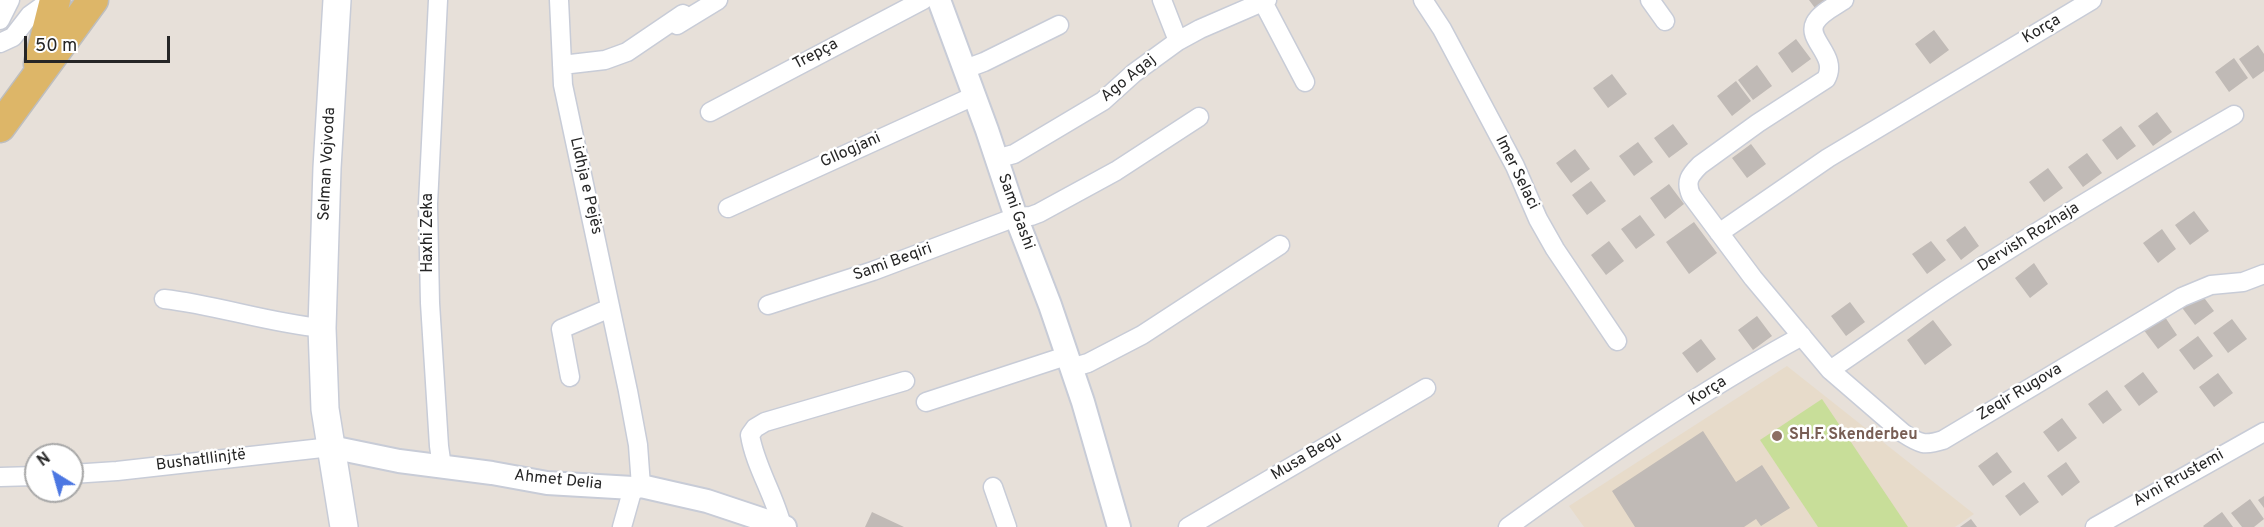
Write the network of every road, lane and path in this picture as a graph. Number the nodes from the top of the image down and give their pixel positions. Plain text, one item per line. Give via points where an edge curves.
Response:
1 (10, 0) edge
2 (51, 0) edge
3 (55, 0) edge
4 (93, 0) edge
5 (337, 0) edge
6 (438, 0) edge
7 (559, 0) edge
8 (718, 0) edge
9 (923, 0) edge
10 (939, 0) edge
11 (1162, 0) edge
12 (1423, 0) edge
13 (1650, 0) edge
14 (1844, 0) edge
15 (2092, 0) edge
16 (1265, 1) edge
17 (0, 20) edge
18 (1665, 21) dead end
19 (1059, 25) dead end
20 (1178, 41) junction
21 (0, 43) edge
22 (562, 65) junction
23 (965, 69) junction
24 (36, 77) junction
25 (1305, 82) dead end
26 (974, 96) junction
27 (710, 112) dead end
28 (2234, 115) dead end
29 (1199, 117) dead end
30 (0, 127) edge
31 (996, 159) junction
32 (728, 208) dead end
33 (1016, 217) junction
34 (1719, 233) junction
35 (1280, 245) dead end
36 (2264, 274) edge
37 (164, 299) dead end
38 (768, 305) dead end
39 (610, 308) junction
40 (322, 328) junction
41 (1802, 336) junction
42 (1617, 341) dead end
43 (1069, 362) junction
44 (1830, 370) junction
45 (570, 377) dead end
46 (905, 381) dead end
47 (1426, 388) dead end
48 (926, 402) dead end
49 (2264, 432) edge
50 (331, 447) junction
51 (442, 467) junction
52 (84, 473) edge
53 (24, 476) edge
54 (0, 477) edge
55 (637, 487) junction
56 (993, 487) dead end
57 (743, 520) edge
58 (783, 526) edge
59 (344, 527) edge
60 (622, 527) edge
61 (1007, 527) edge
62 (1119, 527) edge
63 (1188, 527) edge
64 (1508, 527) edge
65 (2095, 527) edge

1 - 17 street
2 - 21 street via 30,15 13,37
3 - 24 main road
4 - 24 main road
5 - 40 main road, Selman Vojvoda
6 - 51 street, Haxhi Zeka via 428,204 430,303
7 - 22 street, Lidhja e Pejës
8 - 22 street via 627,52 606,60
9 - 27 street, Trepça
10 - 23 street, Sami Gashi
11 - 20 street
12 - 42 street, Imer Selaci via 1515,166 1555,249
13 - 18 street
14 - 34 street via 1813,25 1830,66 1826,79 1700,165 1688,180 1691,195
15 - 34 street, Korça via 1828,158
16 - 20 street, Ago Agaj
16 - 25 street, Ago Agaj
19 - 23 street
20 - 31 street, Ago Agaj via 1103,101 1022,149
22 - 39 street, Lidhja e Pejës
23 - 26 street, Sami Gashi
24 - 30 main road
26 - 31 street, Sami Gashi
26 - 32 street, Gllogjani
28 - 44 street, Dervish Rozhaja via 2006,252
29 - 33 street, Sami Beqiri via 1116,171 1049,208
31 - 33 street, Sami Gashi
33 - 38 street, Sami Beqiri via 873,272
33 - 43 street, Sami Gashi
34 - 41 street
35 - 43 street via 1142,334 1088,363
36 - 44 street, Zeqir Rugova via 2243,282 2211,285 2182,297 1943,440 1928,444 1903,434
37 - 40 street
39 - 45 street via 561,329
39 - 55 street, Lidhja e Pejës via 638,445
40 - 50 main road, Selman Vojvoda
41 - 44 street, Zeqir Rugova
41 - 64 street, Korça via 1588,469
43 - 48 street
43 - 62 street, Sami Gashi
46 - 58 street, Ahmet Delia via 755,428 750,435 751,447
47 - 63 street, Musa Begu
49 - 65 street, Avni Rrustemi
50 - 51 street, Ahmet Delia
50 - 52 street, Bushatllinjtë
50 - 59 main road, Selman Vojvoda
51 - 55 street, Ahmet Delia via 547,483
53 - 54 street
55 - 57 street, Ahmet Delia via 707,501
55 - 60 street, Lidhja e Pejës
56 - 61 street
57 - 58 street, Ahmet Delia

